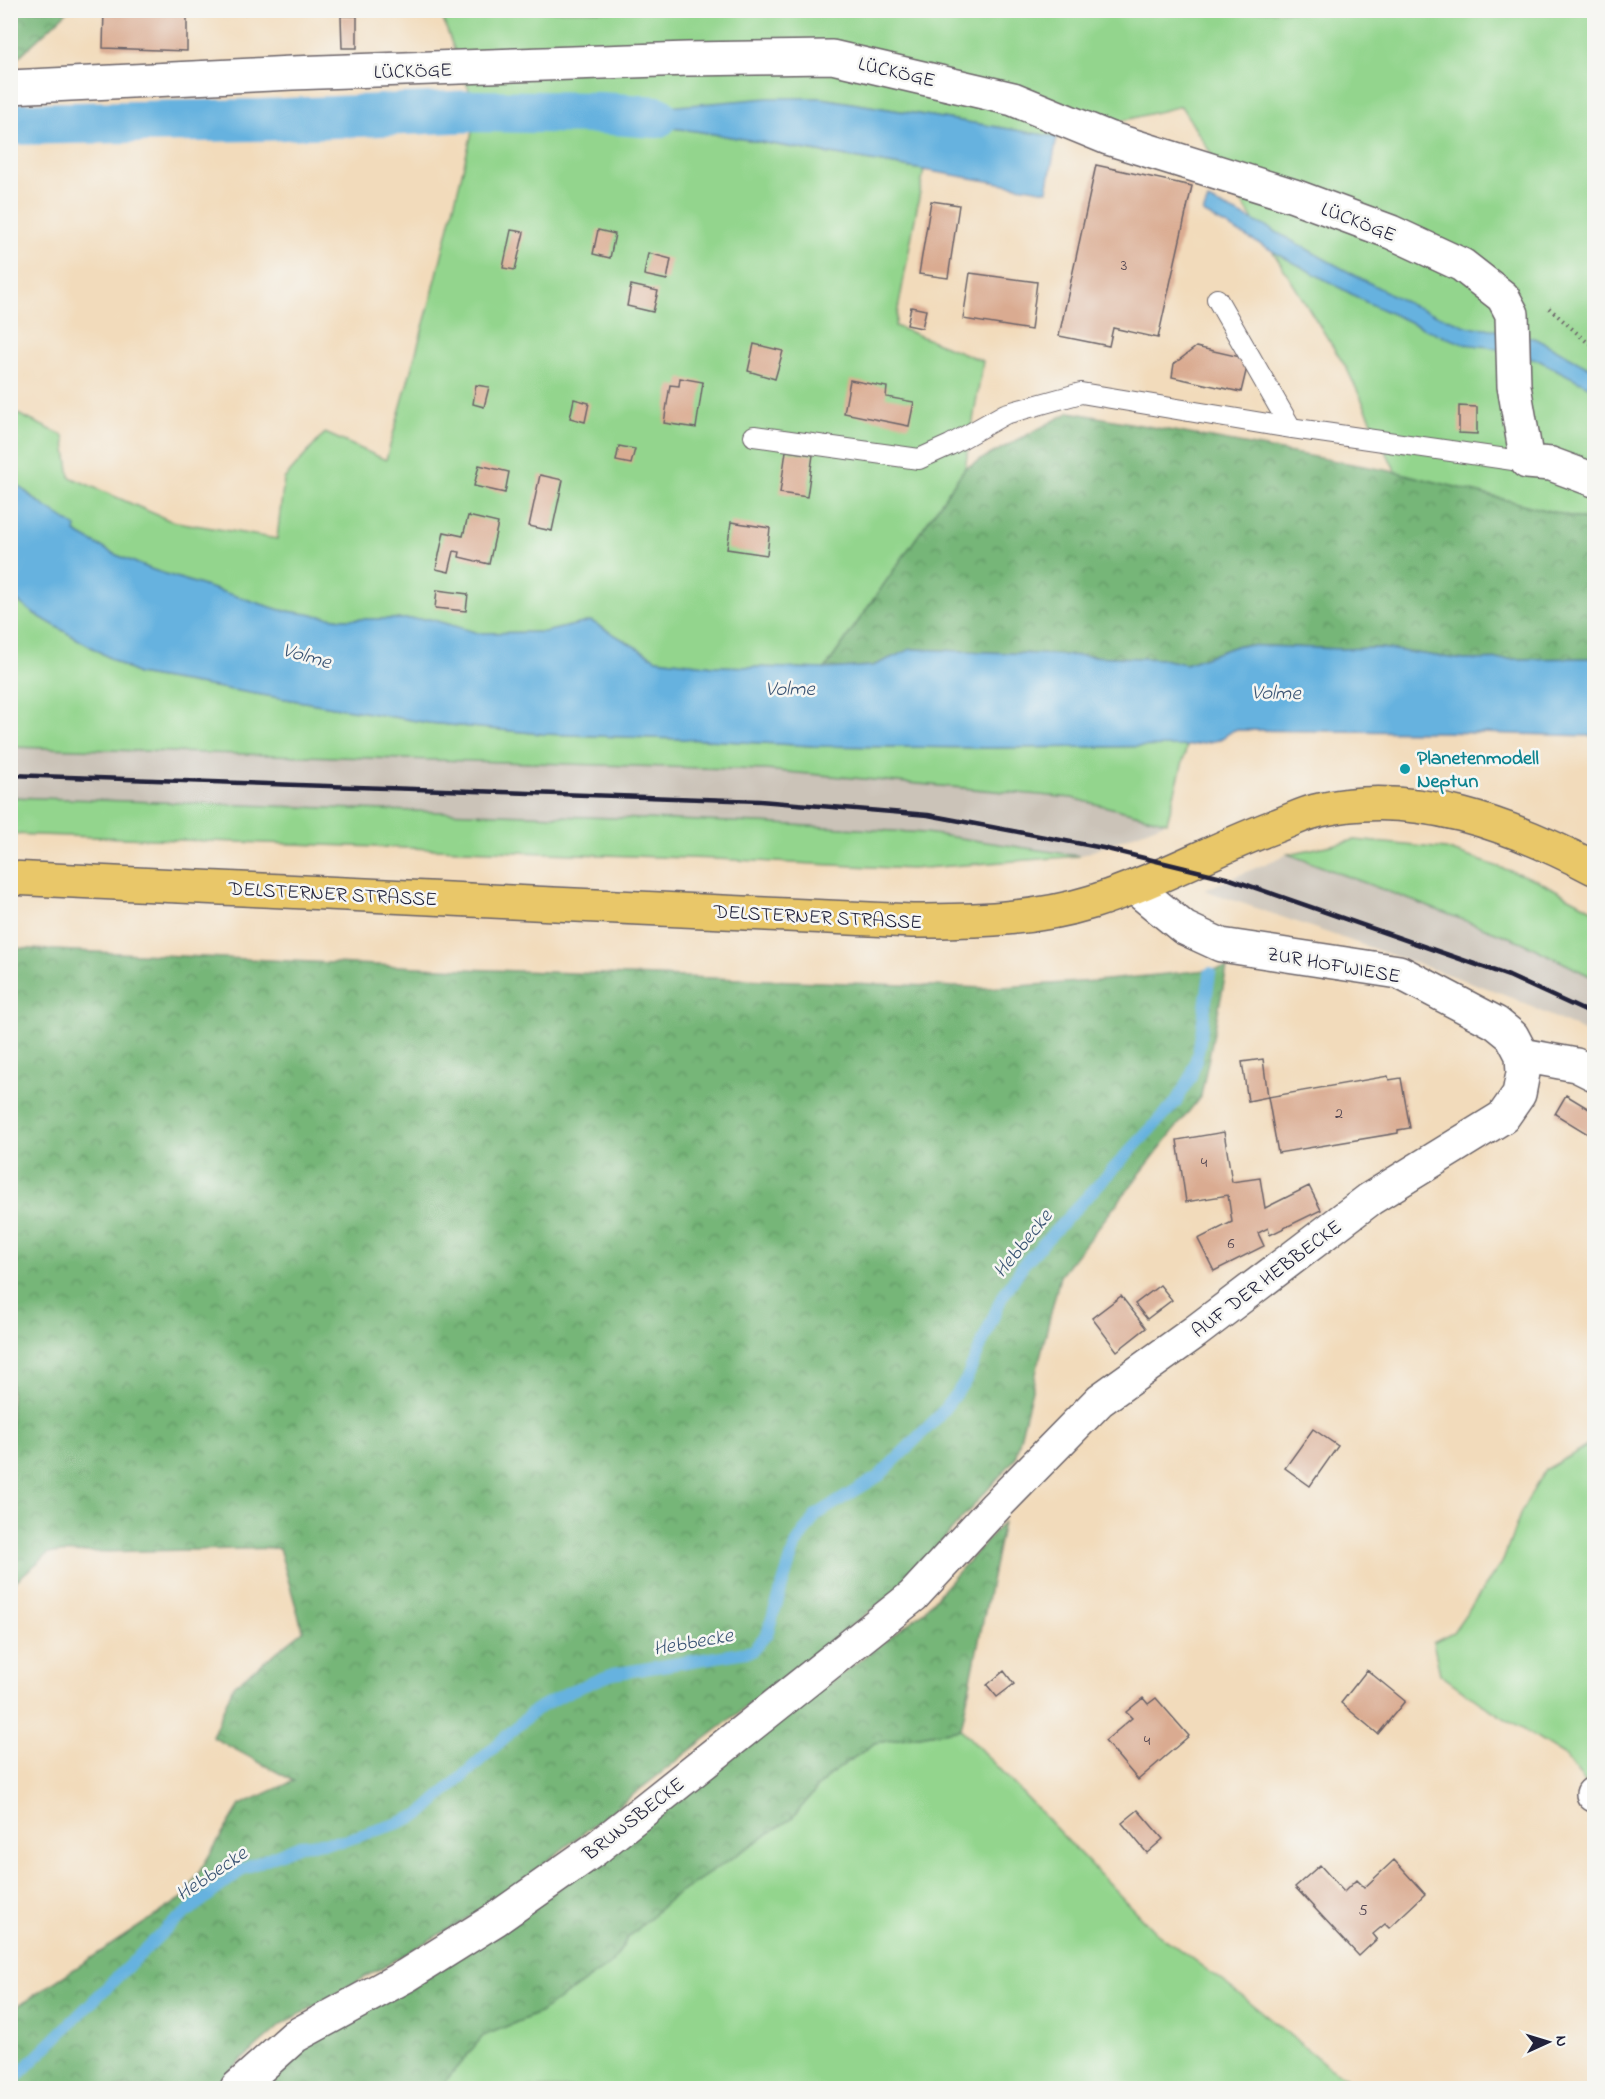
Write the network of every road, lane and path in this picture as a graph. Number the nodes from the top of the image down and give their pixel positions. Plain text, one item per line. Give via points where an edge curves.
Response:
1 (10, 87) edge
2 (1217, 299) dead end
3 (1512, 314) junction
4 (1594, 345) edge
5 (1291, 428) junction
6 (754, 436) dead end
7 (1527, 462) junction
8 (1594, 480) edge
9 (1594, 868) edge
10 (10, 878) edge
11 (1134, 887) junction
12 (1522, 1055) junction
13 (1594, 1074) edge
14 (996, 1506) joint
15 (237, 2088) edge

1 - 3 street, LÜCKÖGE via 304,73 832,57 1013,99 1108,138 1294,196 1380,228 1462,265 1503,297
2 - 5 lane
3 - 4 path via 1550,308
3 - 7 street via 1514,386
5 - 6 lane via 1081,393 1005,414 919,459
5 - 7 lane
7 - 8 street via 1551,464
9 - 11 main road, DELSTERNER STRASSE via 1499,825 1445,810 1355,804 1318,810
10 - 11 main road, DELSTERNER STRASSE via 912,921 979,921 1046,913
11 - 12 street, ZUR HOFWIESE via 1184,928 1221,945 1399,972 1496,1023 1512,1036
12 - 13 street via 1576,1065
12 - 14 street, AUF DER HEBBECKE via 1519,1094 1503,1117 1371,1199 1100,1400
14 - 15 street, BRUNSBECKE via 913,1596 594,1850 407,1975 295,2036

